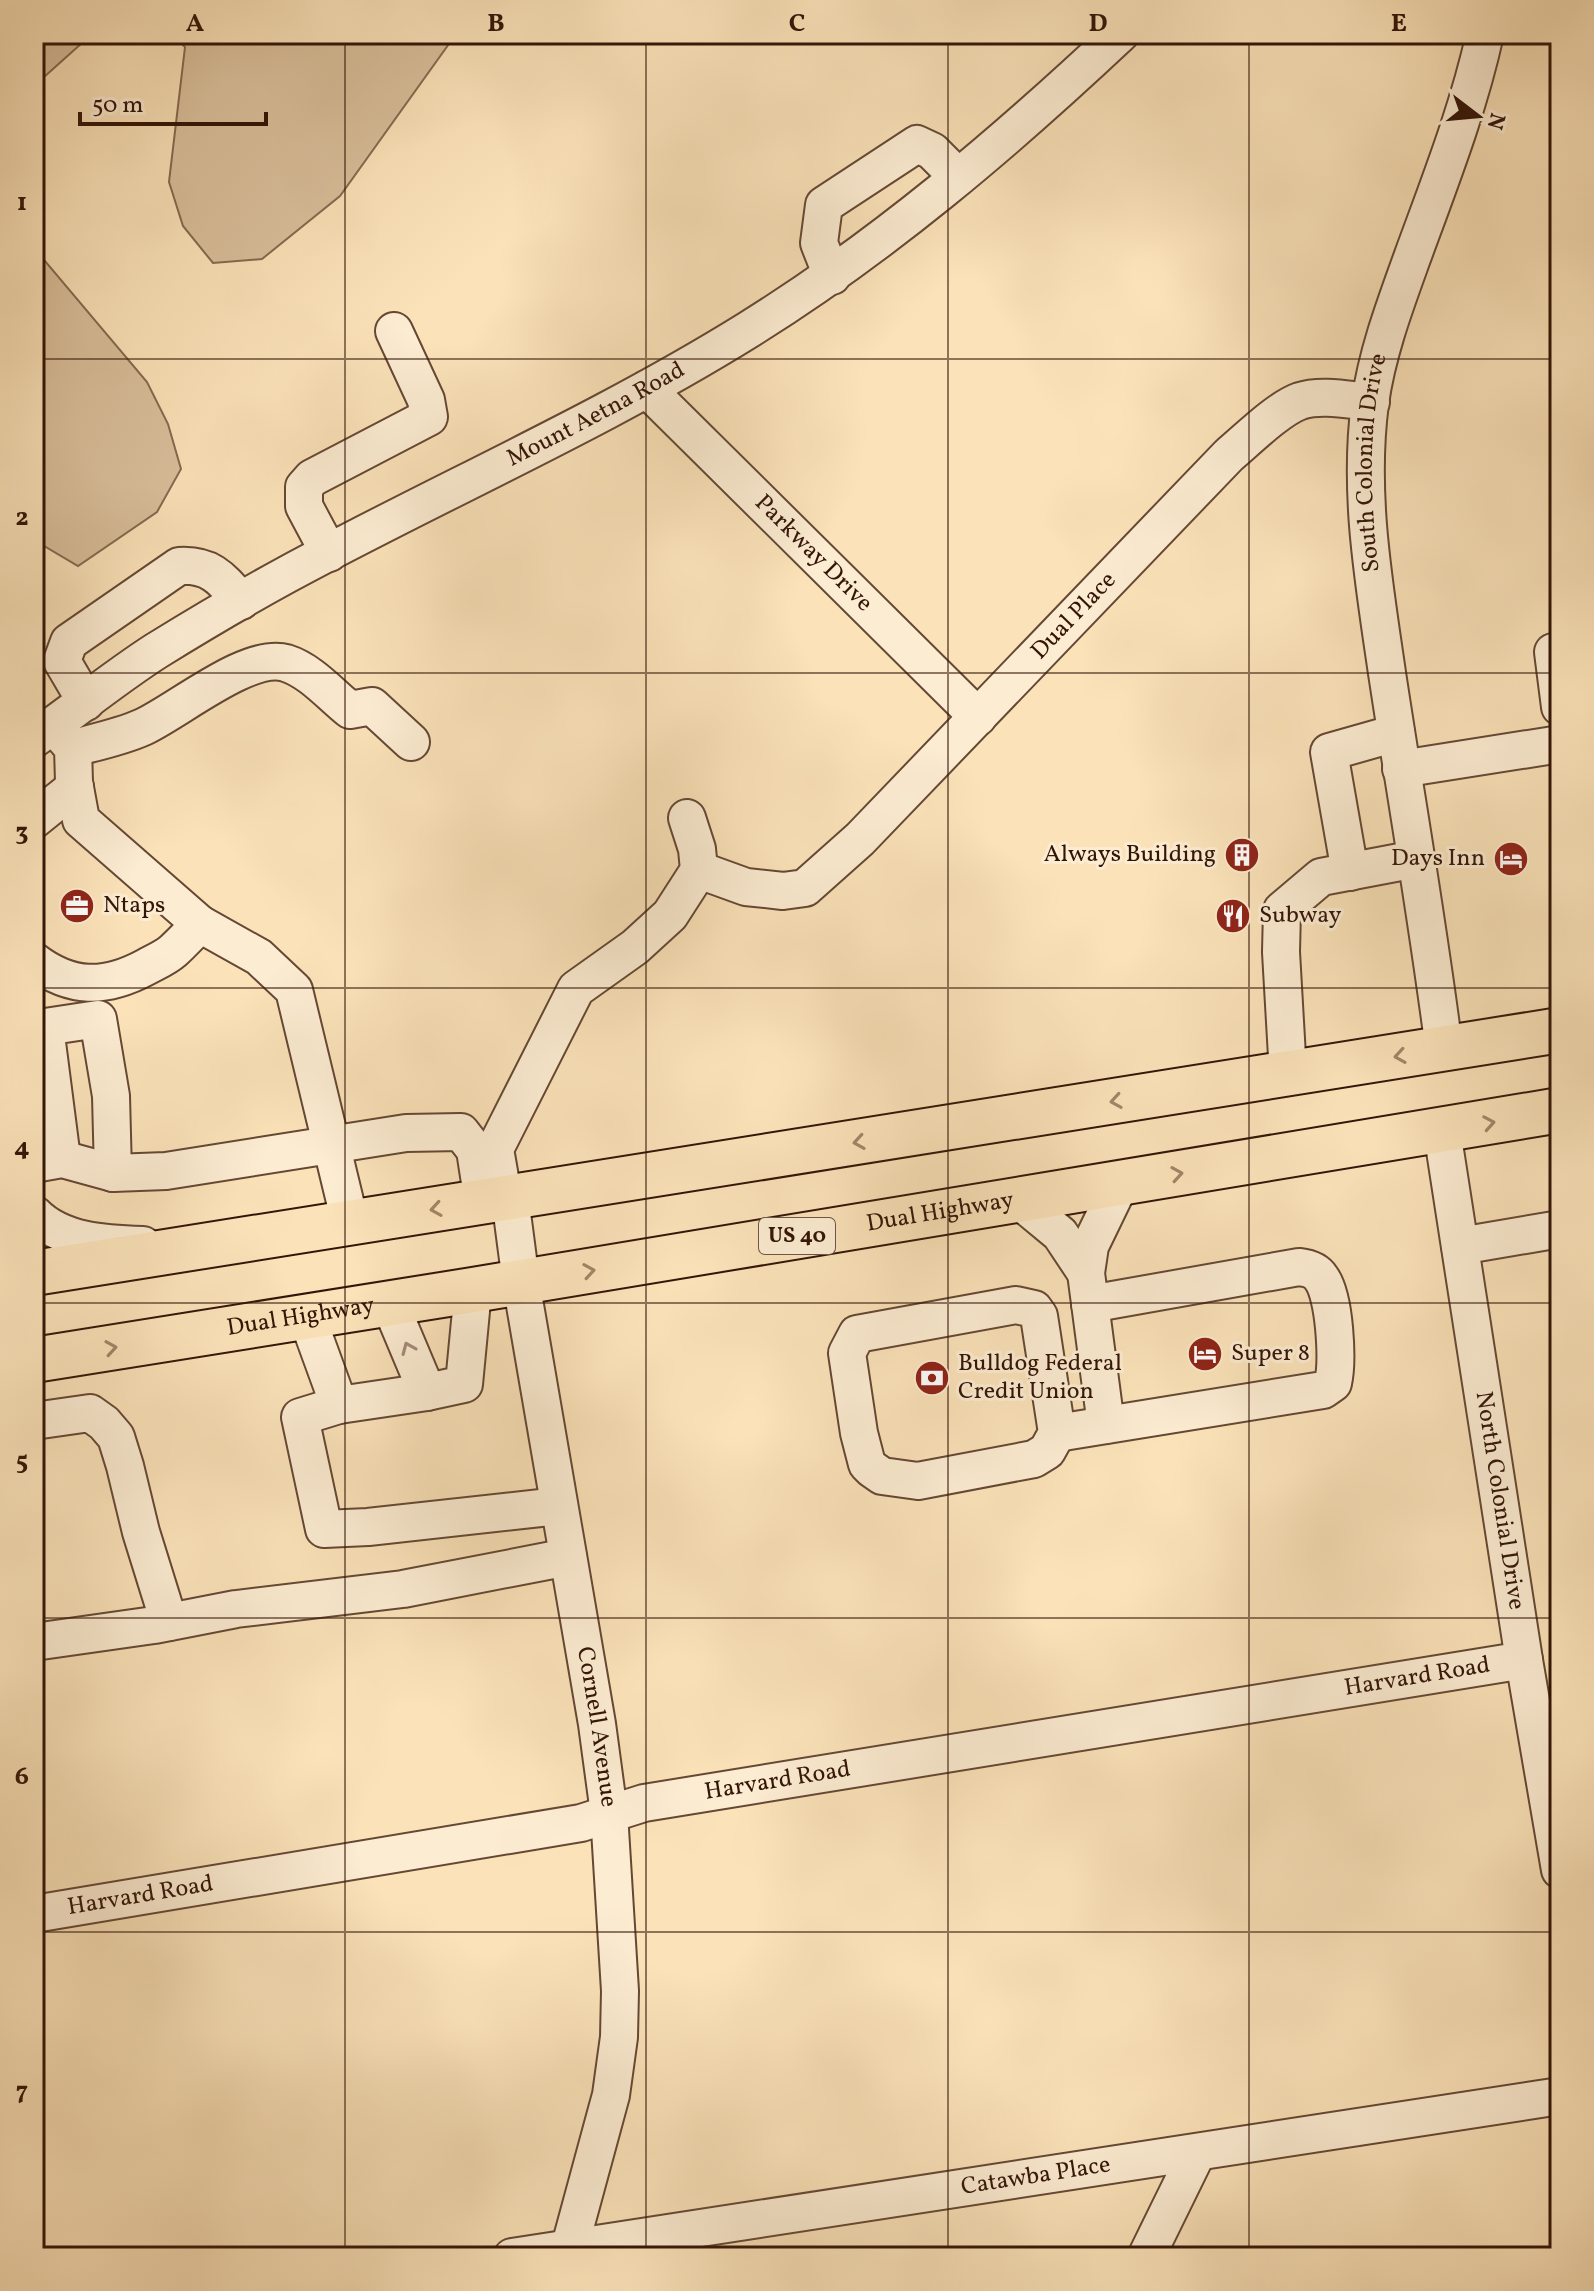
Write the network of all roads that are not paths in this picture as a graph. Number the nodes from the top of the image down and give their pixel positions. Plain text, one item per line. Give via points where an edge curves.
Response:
1 (1120, 34) edge
2 (1485, 34) edge
3 (958, 177) junction
4 (832, 276) junction
5 (394, 331) dead end
6 (647, 389) junction
7 (1371, 402) junction
8 (329, 553) junction
9 (241, 601) junction
10 (1560, 651) edge
11 (86, 702) junction
12 (1560, 707) edge
13 (978, 717) junction
14 (1396, 733) junction
15 (53, 737) edge
16 (411, 742) dead end
17 (1560, 744) edge
18 (1401, 769) junction
19 (75, 787) junction
20 (687, 818) dead end
21 (34, 820) edge
22 (1416, 859) junction
23 (699, 870) junction
24 (1350, 872) junction
25 (200, 924) junction
26 (34, 961) edge
27 (1560, 1030) edge
28 (1444, 1049) junction
29 (105, 1057) junction
30 (1288, 1074) junction
31 (52, 1082) junction
32 (112, 1108) junction
33 (1560, 1110) edge
34 (1442, 1131) junction
35 (331, 1146) junction
36 (48, 1162) edge
37 (113, 1173) junction
38 (1120, 1184) junction
39 (499, 1199) junction
40 (1019, 1200) junction
41 (34, 1214) edge
42 (350, 1222) junction
43 (1560, 1229) edge
44 (1460, 1246) junction
45 (196, 1247) junction
46 (34, 1273) edge
47 (521, 1282) junction
48 (1088, 1288) junction
49 (473, 1290) junction
50 (390, 1304) junction
51 (307, 1317) junction
52 (34, 1360) edge
53 (427, 1392) junction
54 (339, 1405) junction
55 (34, 1421) edge
56 (1106, 1425) junction
57 (1057, 1433) junction
58 (559, 1506) junction
59 (568, 1557) junction
60 (169, 1622) junction
61 (34, 1642) edge
62 (1524, 1660) junction
63 (609, 1813) junction
64 (1560, 1870) edge
65 (34, 1914) edge
66 (1560, 2096) edge
67 (1197, 2153) junction
68 (568, 2253) edge
69 (512, 2257) edge
70 (1146, 2257) edge

1 - 3 street, Mount Aetna Road
2 - 7 street, South Colonial Drive via 1462,119 1395,304
3 - 4 street, Mount Aetna Road
3 - 4 street via 917,144 824,205 819,243
4 - 6 street, Mount Aetna Road
5 - 8 street via 429,417 304,487 304,506
6 - 8 street, Mount Aetna Road
6 - 13 street, Parkway Drive
7 - 13 street, Dual Place via 1301,401 1274,417 1229,455
7 - 14 street, South Colonial Drive via 1366,526
8 - 9 street, Mount Aetna Road
9 - 11 street, Mount Aetna Road
9 - 11 street via 210,571 179,566 69,642 62,661
10 - 12 street via 1553,652
11 - 15 street, Mount Aetna Road
13 - 23 street, Dual Place via 805,888 746,887
14 - 18 street, South Colonial Drive
14 - 24 street via 1329,752
15 - 16 street via 118,737 238,671 283,662 303,671 350,710 372,706
15 - 19 street
17 - 18 street
18 - 22 street, South Colonial Drive
19 - 21 street
19 - 25 street via 81,820
20 - 23 street
22 - 24 street
22 - 28 street, South Colonial Drive
23 - 39 street via 670,915 576,989 495,1149
24 - 30 street via 1321,877 1282,910
25 - 26 street via 171,953 125,978 76,983
25 - 35 street via 259,957 294,990
27 - 28 main road
28 -> 30 main road
29 - 31 street
29 - 31 street via 98,1019 45,1027
29 - 32 street
30 -> 39 main road
31 - 32 street
31 - 36 street
32 - 37 street
34 -> 33 main road, Dual Highway / US 40
38 -> 34 main road, Dual Highway / US 40
34 - 44 street, North Colonial Drive
35 - 37 street via 166,1171
35 - 39 street via 406,1133 461,1132
35 - 42 street
36 - 37 street
38 - 40 main road, Dual Highway / US 40
38 - 48 street via 1090,1246
39 -> 42 main road
39 - 47 street, Cornell Avenue
47 -> 40 main road, Dual Highway / US 40
40 - 48 street via 1060,1234
41 - 45 street via 78,1239
42 - 45 main road
43 - 44 street
44 - 62 street, North Colonial Drive
45 - 46 main road
47 - 49 main road, Dual Highway / US 40
47 - 58 street, Cornell Avenue
48 - 56 street
48 - 56 street via 1309,1268 1328,1290 1336,1344 1333,1383 1323,1390
49 - 50 main road, Dual Highway / US 40
49 - 53 street via 464,1384
50 - 51 main road, Dual Highway / US 40
53 -> 50 street
52 -> 51 main road, Dual Highway / US 40
51 - 54 street
53 - 54 street
54 - 58 street via 300,1417 324,1529
55 - 60 street via 90,1413 116,1437
56 - 57 street
57 - 57 street via 1047,1451 1034,1459 918,1481 882,1476 867,1464 847,1353 857,1334 1016,1305 1034,1309
58 - 59 street, Cornell Avenue
59 - 60 street via 403,1589
59 - 63 street, Cornell Avenue
60 - 61 street
62 - 63 street, Harvard Road via 644,1803
62 - 64 street, North Colonial Drive
63 - 65 street, Harvard Road via 581,1823
63 - 68 street, Cornell Avenue via 619,2037 611,2095
66 - 67 street, Catawba Place
67 - 68 street, Catawba Place
67 - 70 street
68 - 69 street, Catawba Place

